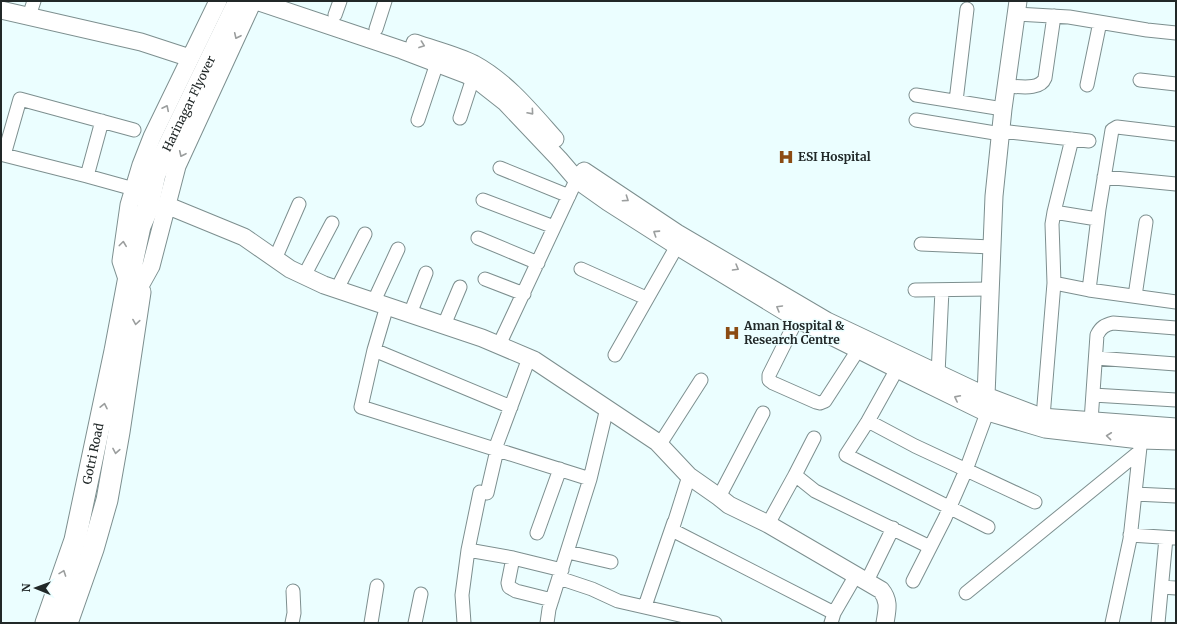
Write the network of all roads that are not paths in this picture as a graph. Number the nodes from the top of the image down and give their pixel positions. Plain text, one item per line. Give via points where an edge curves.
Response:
1 (218, 1) edge
2 (239, 1) edge
3 (253, 1) edge
4 (256, 1) edge
5 (292, 1) edge
6 (385, 1) edge
7 (1017, 7) edge
8 (338, 8) edge
9 (31, 9) edge
10 (967, 9) dead end
11 (1, 10) edge
12 (1054, 16) junction
13 (1100, 22) junction
14 (376, 29) junction
15 (1176, 33) edge
16 (190, 58) junction
17 (437, 63) junction
18 (473, 78) junction
19 (1140, 80) dead end
20 (1176, 84) edge
21 (1087, 85) dead end
22 (1006, 86) junction
23 (916, 94) dead end
24 (956, 101) junction
25 (1003, 109) junction
26 (460, 118) dead end
27 (418, 120) dead end
28 (916, 120) dead end
29 (102, 121) junction
30 (134, 130) dead end
31 (1001, 133) junction
32 (1176, 134) edge
33 (1072, 139) junction
34 (1089, 141) dead end
35 (2, 155) edge
36 (500, 168) dead end
37 (580, 174) junction
38 (87, 176) junction
39 (1104, 177) junction
40 (1176, 184) edge
41 (570, 196) junction
42 (149, 200) junction
43 (483, 200) dead end
44 (299, 204) dead end
45 (1054, 212) junction
46 (1097, 219) junction
47 (1146, 222) dead end
48 (332, 223) dead end
49 (554, 228) junction
50 (364, 234) dead end
51 (478, 238) dead end
52 (921, 244) dead end
53 (677, 246) junction
54 (992, 247) junction
55 (398, 249) dead end
56 (275, 259) junction
57 (538, 263) junction
58 (581, 269) dead end
59 (137, 273) junction
60 (426, 273) dead end
61 (304, 276) junction
62 (485, 279) dead end
63 (1054, 283) junction
64 (460, 287) dead end
65 (990, 288) junction
66 (337, 289) junction
67 (915, 290) dead end
68 (942, 290) junction
69 (1089, 290) junction
70 (524, 294) junction
71 (1135, 296) junction
72 (646, 298) junction
73 (1176, 302) edge
74 (380, 304) junction
75 (410, 314) junction
76 (797, 319) junction
77 (444, 325) junction
78 (1176, 328) edge
79 (500, 345) junction
80 (374, 350) junction
81 (858, 350) junction
82 (615, 355) dead end
83 (529, 358) junction
84 (1096, 358) junction
85 (1176, 364) edge
86 (897, 369) junction
87 (938, 374) junction
88 (701, 380) dead end
89 (1093, 395) junction
90 (1176, 400) edge
91 (985, 406) junction
92 (511, 407) junction
93 (608, 408) junction
94 (763, 413) dead end
95 (1043, 417) junction
96 (868, 421) junction
97 (1091, 421) junction
98 (1176, 427) edge
99 (814, 438) dead end
100 (1140, 439) junction
101 (1176, 441) edge
102 (660, 444) junction
103 (496, 449) junction
104 (560, 469) junction
105 (966, 470) junction
106 (795, 475) junction
107 (689, 476) junction
108 (590, 479) junction
109 (1135, 494) junction
110 (1176, 496) edge
111 (719, 497) junction
112 (1035, 502) dead end
113 (949, 508) junction
114 (768, 524) junction
115 (988, 527) dead end
116 (893, 528) junction
117 (537, 533) dead end
118 (1130, 535) junction
119 (1171, 538) edge
120 (930, 547) junction
121 (468, 550) junction
122 (568, 552) junction
123 (513, 558) junction
124 (611, 562) dead end
125 (560, 574) junction
126 (862, 578) junction
127 (913, 581) dead end
128 (376, 586) dead end
129 (1162, 588) junction
130 (1176, 588) edge
131 (293, 591) dead end
132 (966, 593) dead end
133 (421, 594) dead end
134 (552, 600) junction
135 (645, 606) junction
136 (832, 618) edge
137 (46, 623) edge
138 (67, 623) edge
139 (292, 623) edge
140 (370, 623) edge
141 (415, 623) edge
142 (464, 623) edge
143 (547, 623) edge
144 (716, 623) edge
145 (885, 623) edge
146 (1112, 623) edge
147 (1158, 623) edge

1 - 16 street
2 - 42 main road, Harinagar Flyover via 155,174
3 -> 42 street via 177,166
4 - 17 street
5 - 8 street
6 - 14 street
7 - 12 street
7 - 22 street
8 - 14 street
9 - 11 street
9 - 16 street
10 - 24 street
12 - 13 street
12 - 22 street via 1044,82 1037,86
13 - 15 street
13 - 21 street
14 -> 37 street via 481,69 520,100
42 -> 16 street via 152,136
17 - 18 street
17 - 27 street
18 - 26 street
18 - 37 street via 505,102 559,159
19 - 20 street
22 - 25 street
23 - 24 street
24 - 25 street
25 - 31 street
28 - 31 street
29 - 30 street
29 - 35 street via 20,99
29 - 38 street
31 - 33 street
31 - 54 street via 994,196
32 - 39 street via 1114,128
33 - 34 street
33 - 45 street
35 - 38 street
36 - 41 street
37 - 41 street
53 -> 37 street via 608,202
37 -> 87 street via 591,176 677,233 827,321
38 - 42 street
39 - 40 street
39 - 46 street
41 - 49 street
42 - 56 street via 244,236
42 - 59 main road, Harinagar Flyover via 140,226
43 - 49 street
44 - 56 street
45 - 46 street
45 - 63 street
46 - 69 street
47 - 71 street
48 - 61 street
49 - 57 street
50 - 66 street
51 - 57 street
52 - 54 street
53 - 72 street
76 -> 53 street
54 - 65 street
55 - 74 street
56 - 61 street
57 - 70 street
58 - 72 street
137 -> 59 main road, Gotri Road via 75,540 115,351
59 -> 138 main road, Gotri Road via 119,432 107,500
60 - 75 street
61 - 66 street
62 - 70 street
63 - 69 street
63 - 95 street
64 - 77 street
65 - 68 street
65 - 91 street
66 - 74 street
67 - 68 street
68 - 87 street
69 - 71 street
70 - 79 street
71 - 73 street
72 - 82 street
74 - 75 street
74 - 80 street
75 - 77 street
76 - 81 street
76 - 81 street via 769,375 773,384 816,402 823,402
77 - 79 street
78 - 84 street via 1105,324 1097,334
79 - 83 street
80 - 92 street
80 - 103 street via 361,407
81 - 86 street
83 - 92 street
83 - 93 street
84 - 85 street
84 - 89 street
91 -> 86 street
86 - 96 street
87 - 91 street
88 - 102 street
89 - 90 street
89 - 97 street
91 - 95 street
100 -> 91 street via 1045,429
91 - 105 street
92 - 103 street
93 - 102 street
93 - 108 street
94 - 111 street
95 - 97 street
96 - 105 street
96 - 113 street via 846,455
97 - 100 street
98 - 100 street
99 - 106 street
100 - 101 street
100 - 109 street
100 - 132 street
102 - 107 street
103 - 104 street
103 - 121 street
104 - 108 street
104 - 117 street
105 - 112 street
105 - 113 street
106 - 114 street
106 - 116 street via 815,491
107 - 111 street
107 - 135 street
107 - 136 street via 672,530
108 - 122 street
109 - 110 street
109 - 118 street
111 - 114 street via 729,505
113 - 115 street
113 - 120 street
114 - 126 street
116 - 120 street
116 - 126 street
118 - 119 street
118 - 146 street
119 - 129 street
120 - 127 street
121 - 123 street
121 - 142 street via 462,594
122 - 124 street
122 - 125 street
123 - 125 street
123 - 134 street via 509,587
125 - 134 street
125 - 135 street via 618,601
126 - 136 street
126 - 145 street via 881,590 885,596 888,602
128 - 140 street
129 - 130 street
129 - 147 street
131 - 139 street
133 - 141 street
134 - 143 street
135 - 144 street

